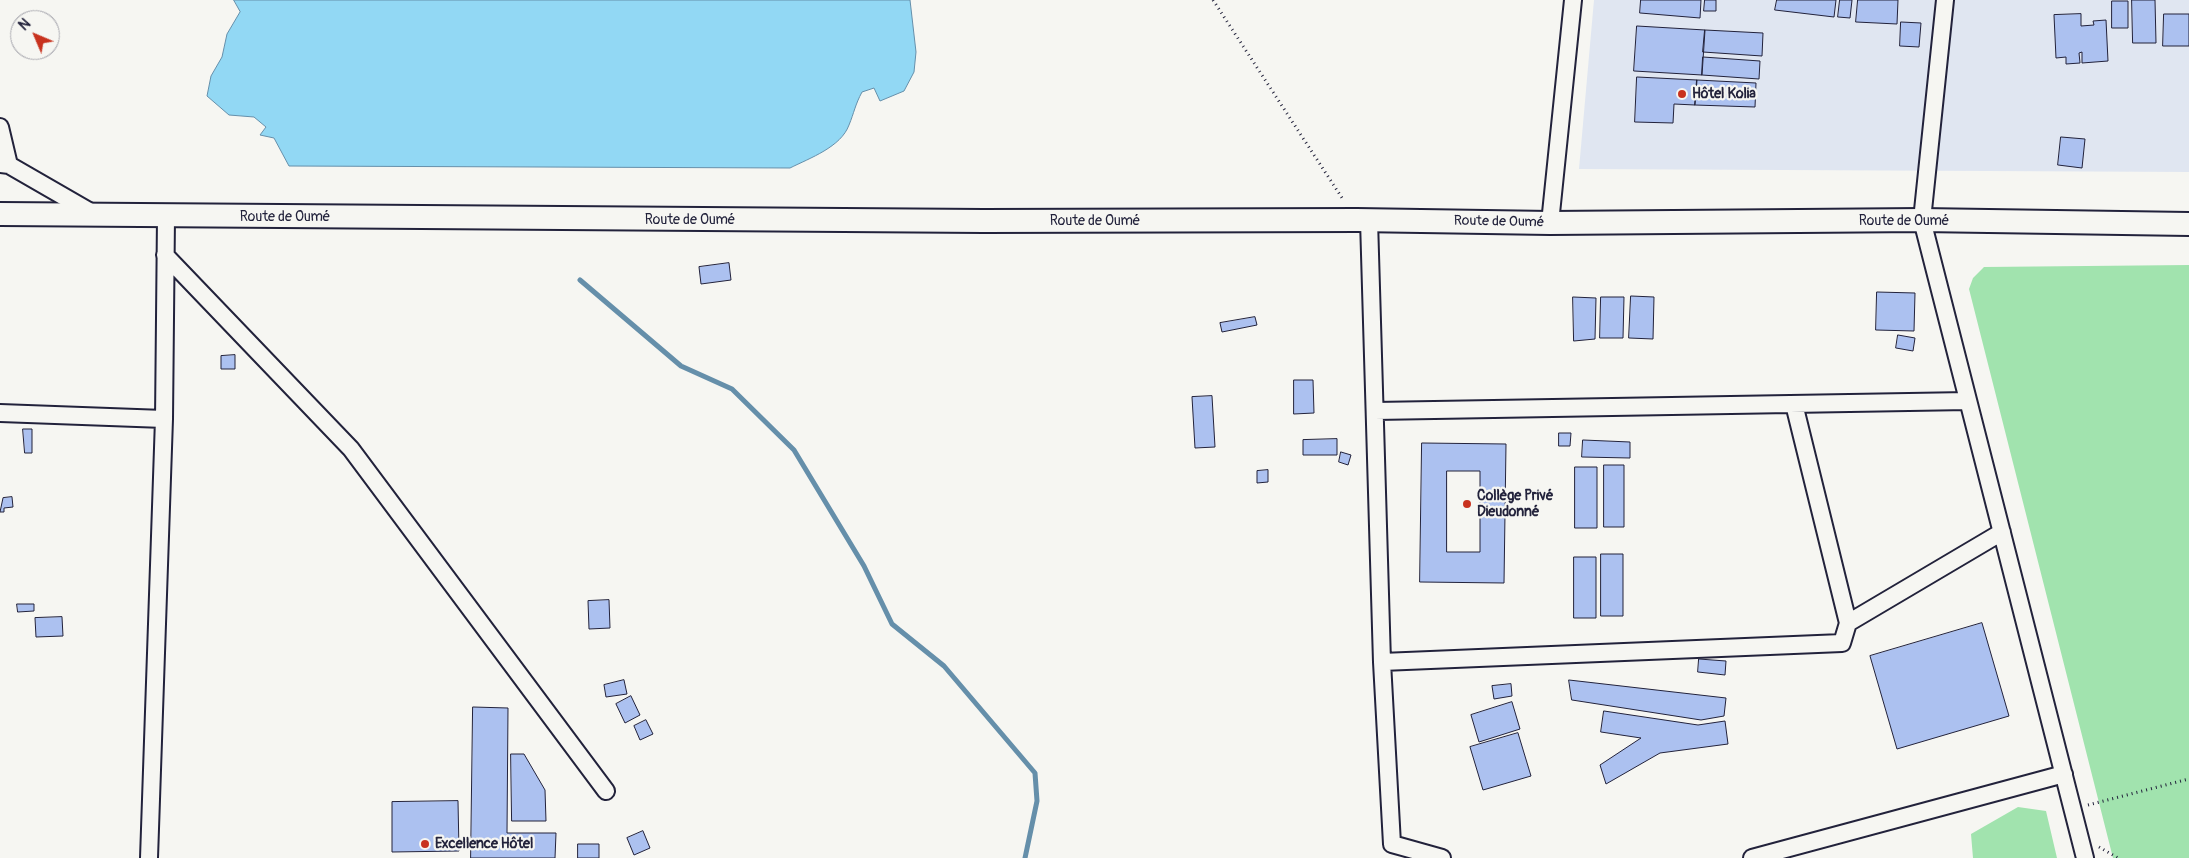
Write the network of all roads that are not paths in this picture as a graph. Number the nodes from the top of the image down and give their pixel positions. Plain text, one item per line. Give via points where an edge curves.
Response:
1 (1573, 0) edge
2 (1945, 0) edge
3 (0, 127) edge
4 (5, 164) edge
5 (0, 214) edge
6 (97, 216) junction
7 (166, 216) junction
8 (1363, 220) junction
9 (1922, 220) junction
10 (1550, 223) junction
11 (2189, 224) edge
12 (165, 255) junction
13 (1968, 401) junction
14 (1794, 404) junction
15 (1375, 411) junction
16 (0, 413) edge
17 (164, 419) junction
18 (2002, 532) junction
19 (1848, 623) junction
20 (1382, 662) junction
21 (2064, 774) junction
22 (606, 791) dead end
23 (148, 858) edge
24 (1442, 858) edge
25 (1752, 858) edge
26 (2085, 858) edge

1 - 10 street
2 - 9 street
3 - 4 street
4 - 6 street
5 - 6 main road, Route de Oumé
6 - 7 main road, Route de Oumé
7 - 8 main road, Route de Oumé
7 - 12 street
8 - 10 main road, Route de Oumé
8 - 15 street
9 - 10 main road, Route de Oumé
9 - 11 main road, Route de Oumé
9 - 13 street
12 - 17 street
12 - 22 street via 351,449
13 - 14 street
13 - 18 street
14 - 15 street
14 - 19 street
15 - 20 street
16 - 17 street
17 - 23 street
18 - 19 street
18 - 21 street
19 - 20 street via 1842,643
20 - 24 street via 1392,844
21 - 25 street
21 - 26 street

